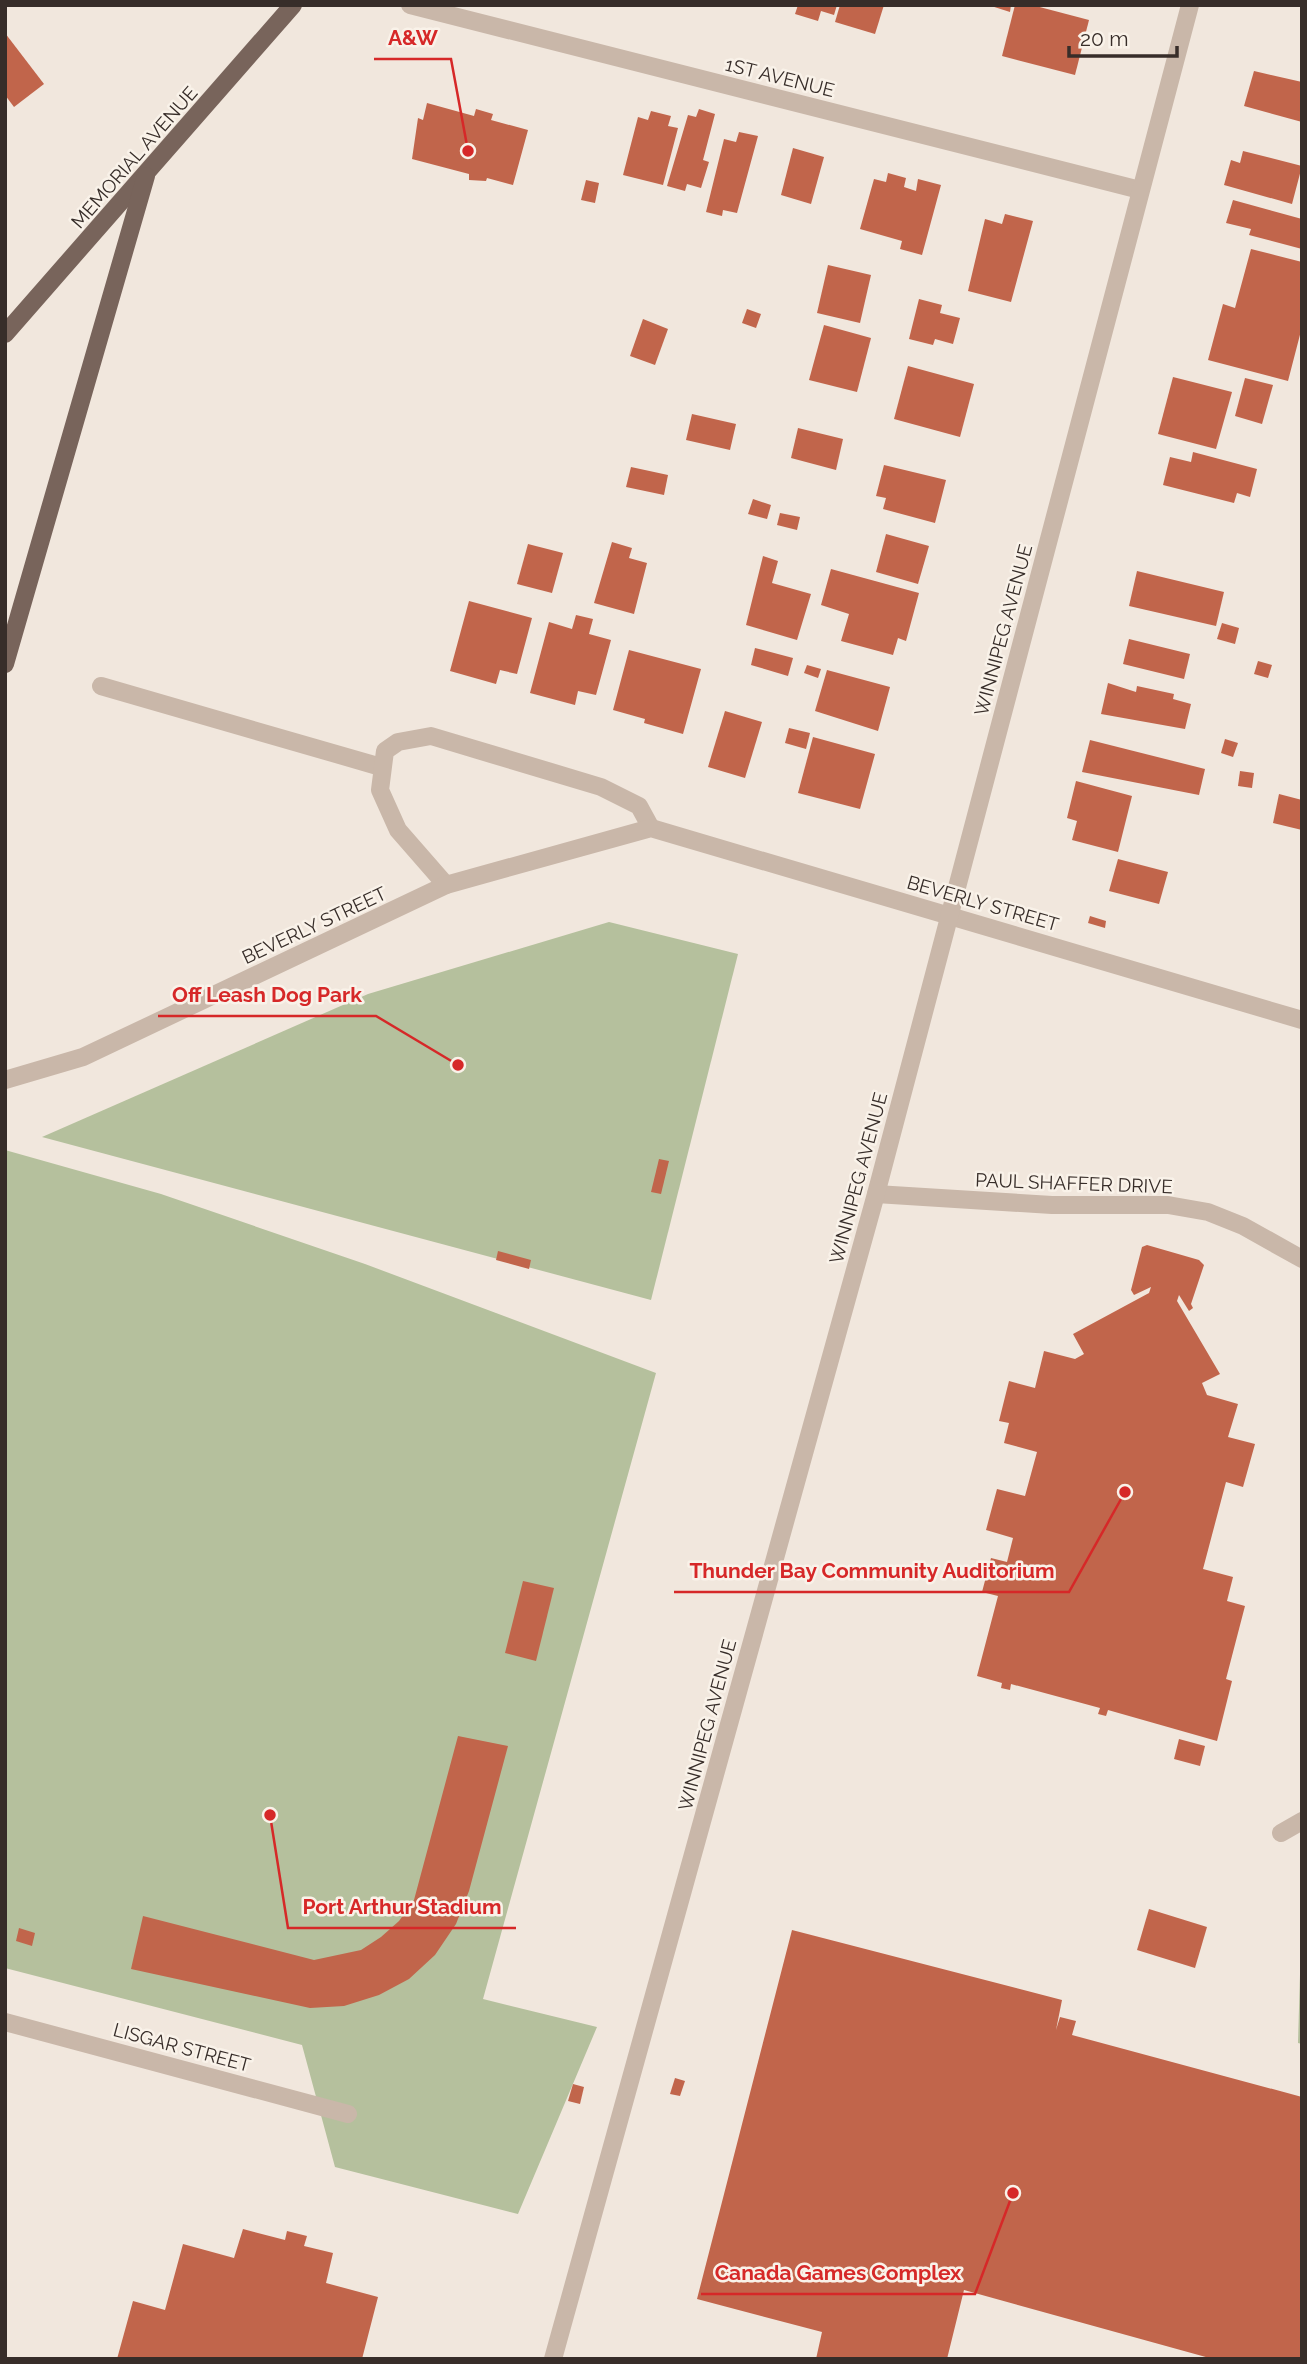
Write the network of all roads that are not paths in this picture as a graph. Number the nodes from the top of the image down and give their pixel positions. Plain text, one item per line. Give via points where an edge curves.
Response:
1 (293, 5) edge
2 (410, 5) edge
3 (1191, 5) edge
4 (146, 176) junction
5 (1140, 190) junction
6 (5, 334) edge
7 (5, 664) edge
8 (101, 686) dead end
9 (381, 767) junction
10 (651, 828) junction
11 (446, 885) junction
12 (950, 915) junction
13 (1302, 1020) edge
14 (5, 1080) edge
15 (876, 1194) junction
16 (1302, 1259) edge
17 (1302, 1821) edge
18 (1281, 1833) dead end
19 (5, 2022) edge
20 (348, 2114) dead end
21 (553, 2359) edge

1 - 4 main road, MEMORIAL AVENUE
2 - 5 street, 1ST AVENUE
3 - 5 street, WINNIPEG AVENUE
4 - 6 main road, MEMORIAL AVENUE
4 - 7 main road
5 - 12 street, WINNIPEG AVENUE
8 - 9 street
9 - 10 street via 385,751 398,742 431,736 601,787 639,806
9 - 11 street via 380,790 398,830
10 - 11 street, BEVERLY STREET
10 - 12 street, BEVERLY STREET
11 - 14 street, BEVERLY STREET via 83,1057
12 - 13 street, BEVERLY STREET
12 - 15 street, WINNIPEG AVENUE
15 - 16 street, PAUL SHAFFER DRIVE via 1052,1205 1168,1205 1208,1212 1243,1226
15 - 21 street, WINNIPEG AVENUE
17 - 18 street
19 - 20 street, LISGAR STREET

